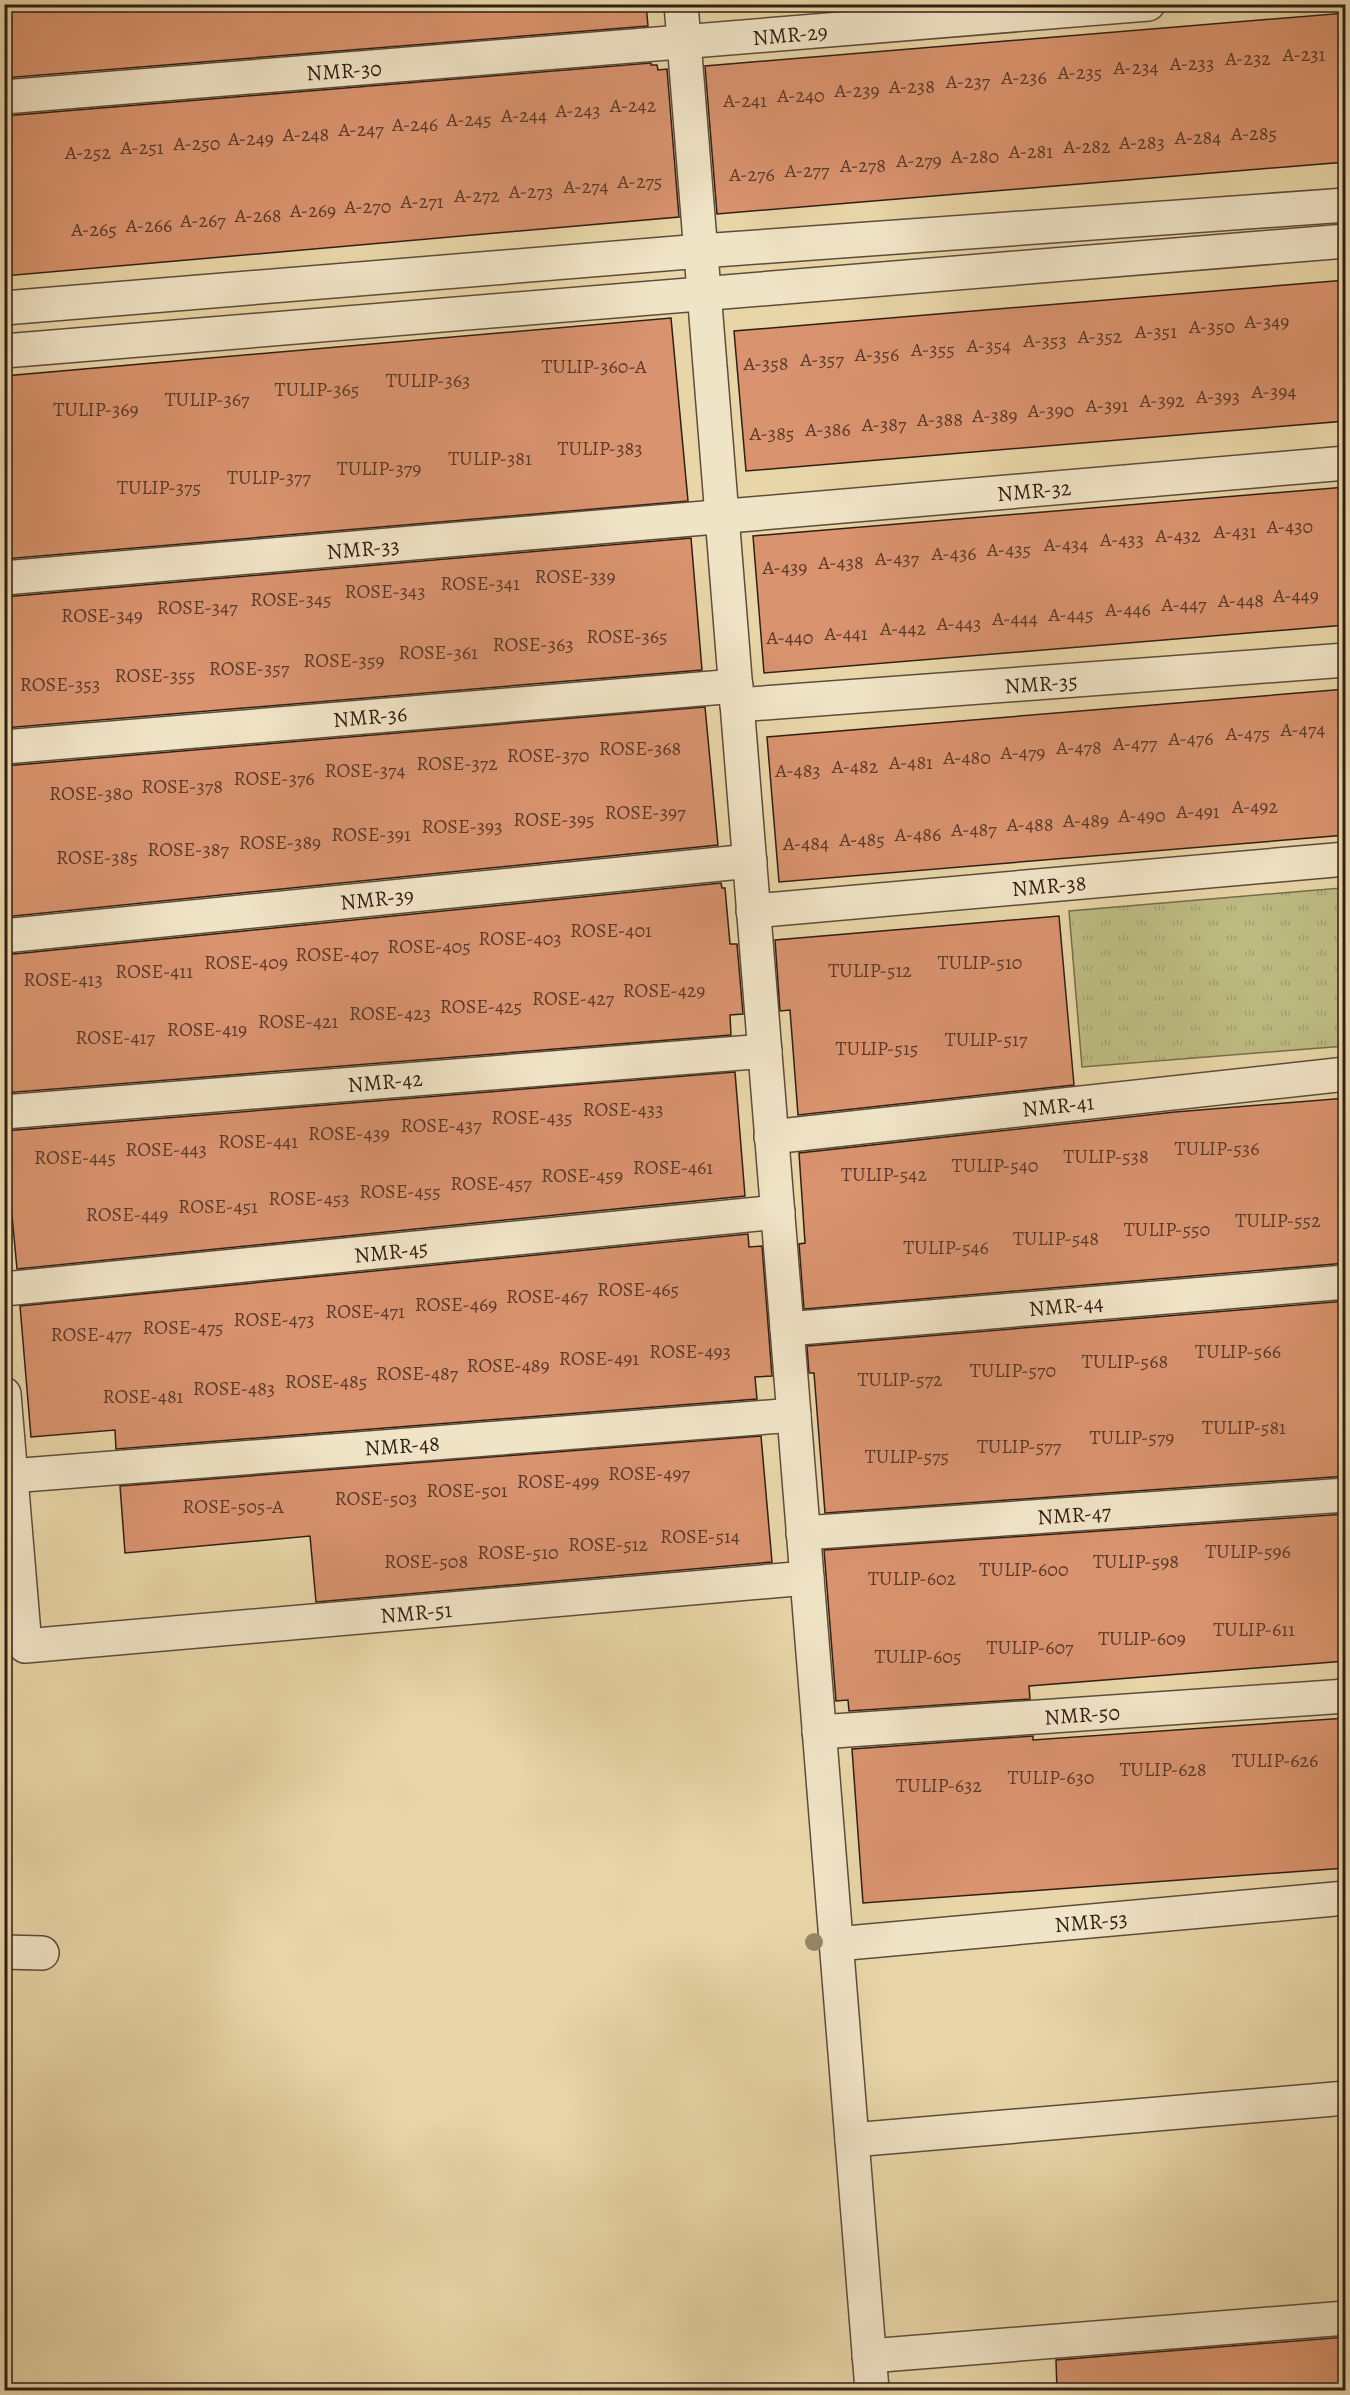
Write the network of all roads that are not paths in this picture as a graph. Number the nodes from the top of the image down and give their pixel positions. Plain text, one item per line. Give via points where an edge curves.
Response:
1 (681, 4) edge
2 (1148, 4) edge
3 (684, 43) junction
4 (4, 97) edge
5 (1346, 204) edge
6 (1346, 241) edge
7 (701, 251) junction
8 (704, 294) junction
9 (4, 308) edge
10 (4, 351) edge
11 (1346, 463) edge
12 (722, 517) junction
13 (4, 578) edge
14 (1346, 660) edge
15 (736, 696) junction
16 (4, 747) edge
17 (1346, 859) edge
18 (750, 861) junction
19 (753, 911) junction
20 (4, 936) edge
21 (765, 1051) junction
22 (1346, 1074) edge
23 (4, 1112) edge
24 (771, 1137) junction
25 (778, 1212) junction
26 (1346, 1282) edge
27 (4, 1289) edge
28 (787, 1329) junction
29 (4, 1394) edge
30 (794, 1414) junction
31 (10, 1476) junction
32 (1346, 1495) edge
33 (803, 1533) junction
34 (807, 1578) junction
35 (1346, 1696) edge
36 (819, 1732) junction
37 (1346, 1898) edge
38 (836, 1944) junction
39 (4, 1952) edge
40 (42, 1953) dead end
41 (1346, 2098) edge
42 (852, 2140) junction
43 (1346, 2318) edge
44 (869, 2356) junction
45 (872, 2391) edge

1 - 3 street
2 - 3 street, NMR-29
3 - 4 street, NMR-30
3 - 7 street
5 - 7 street
6 - 8 street
7 - 8 street
7 - 9 street
8 - 10 street
8 - 12 street
11 - 12 street, NMR-32
12 - 13 street, NMR-33
12 - 15 street
14 - 15 street, NMR-35
15 - 16 street, NMR-36
15 - 18 street
17 - 19 street, NMR-38
18 - 19 street
18 - 20 street, NMR-39
19 - 21 street
21 - 23 street, NMR-42
21 - 24 street
22 - 24 street, NMR-41
24 - 25 street
25 - 27 street, NMR-45
25 - 28 street
26 - 28 street, NMR-44
28 - 30 street
29 - 31 street
30 - 31 street, NMR-48
30 - 33 street
31 - 34 street, NMR-51 via 25,1646
32 - 33 street, NMR-47
33 - 34 street
34 - 36 street
35 - 36 street, NMR-50
36 - 38 street
37 - 38 street, NMR-53
38 - 42 street
39 - 40 street
41 - 42 street
42 - 44 street
43 - 44 street
44 - 45 street

